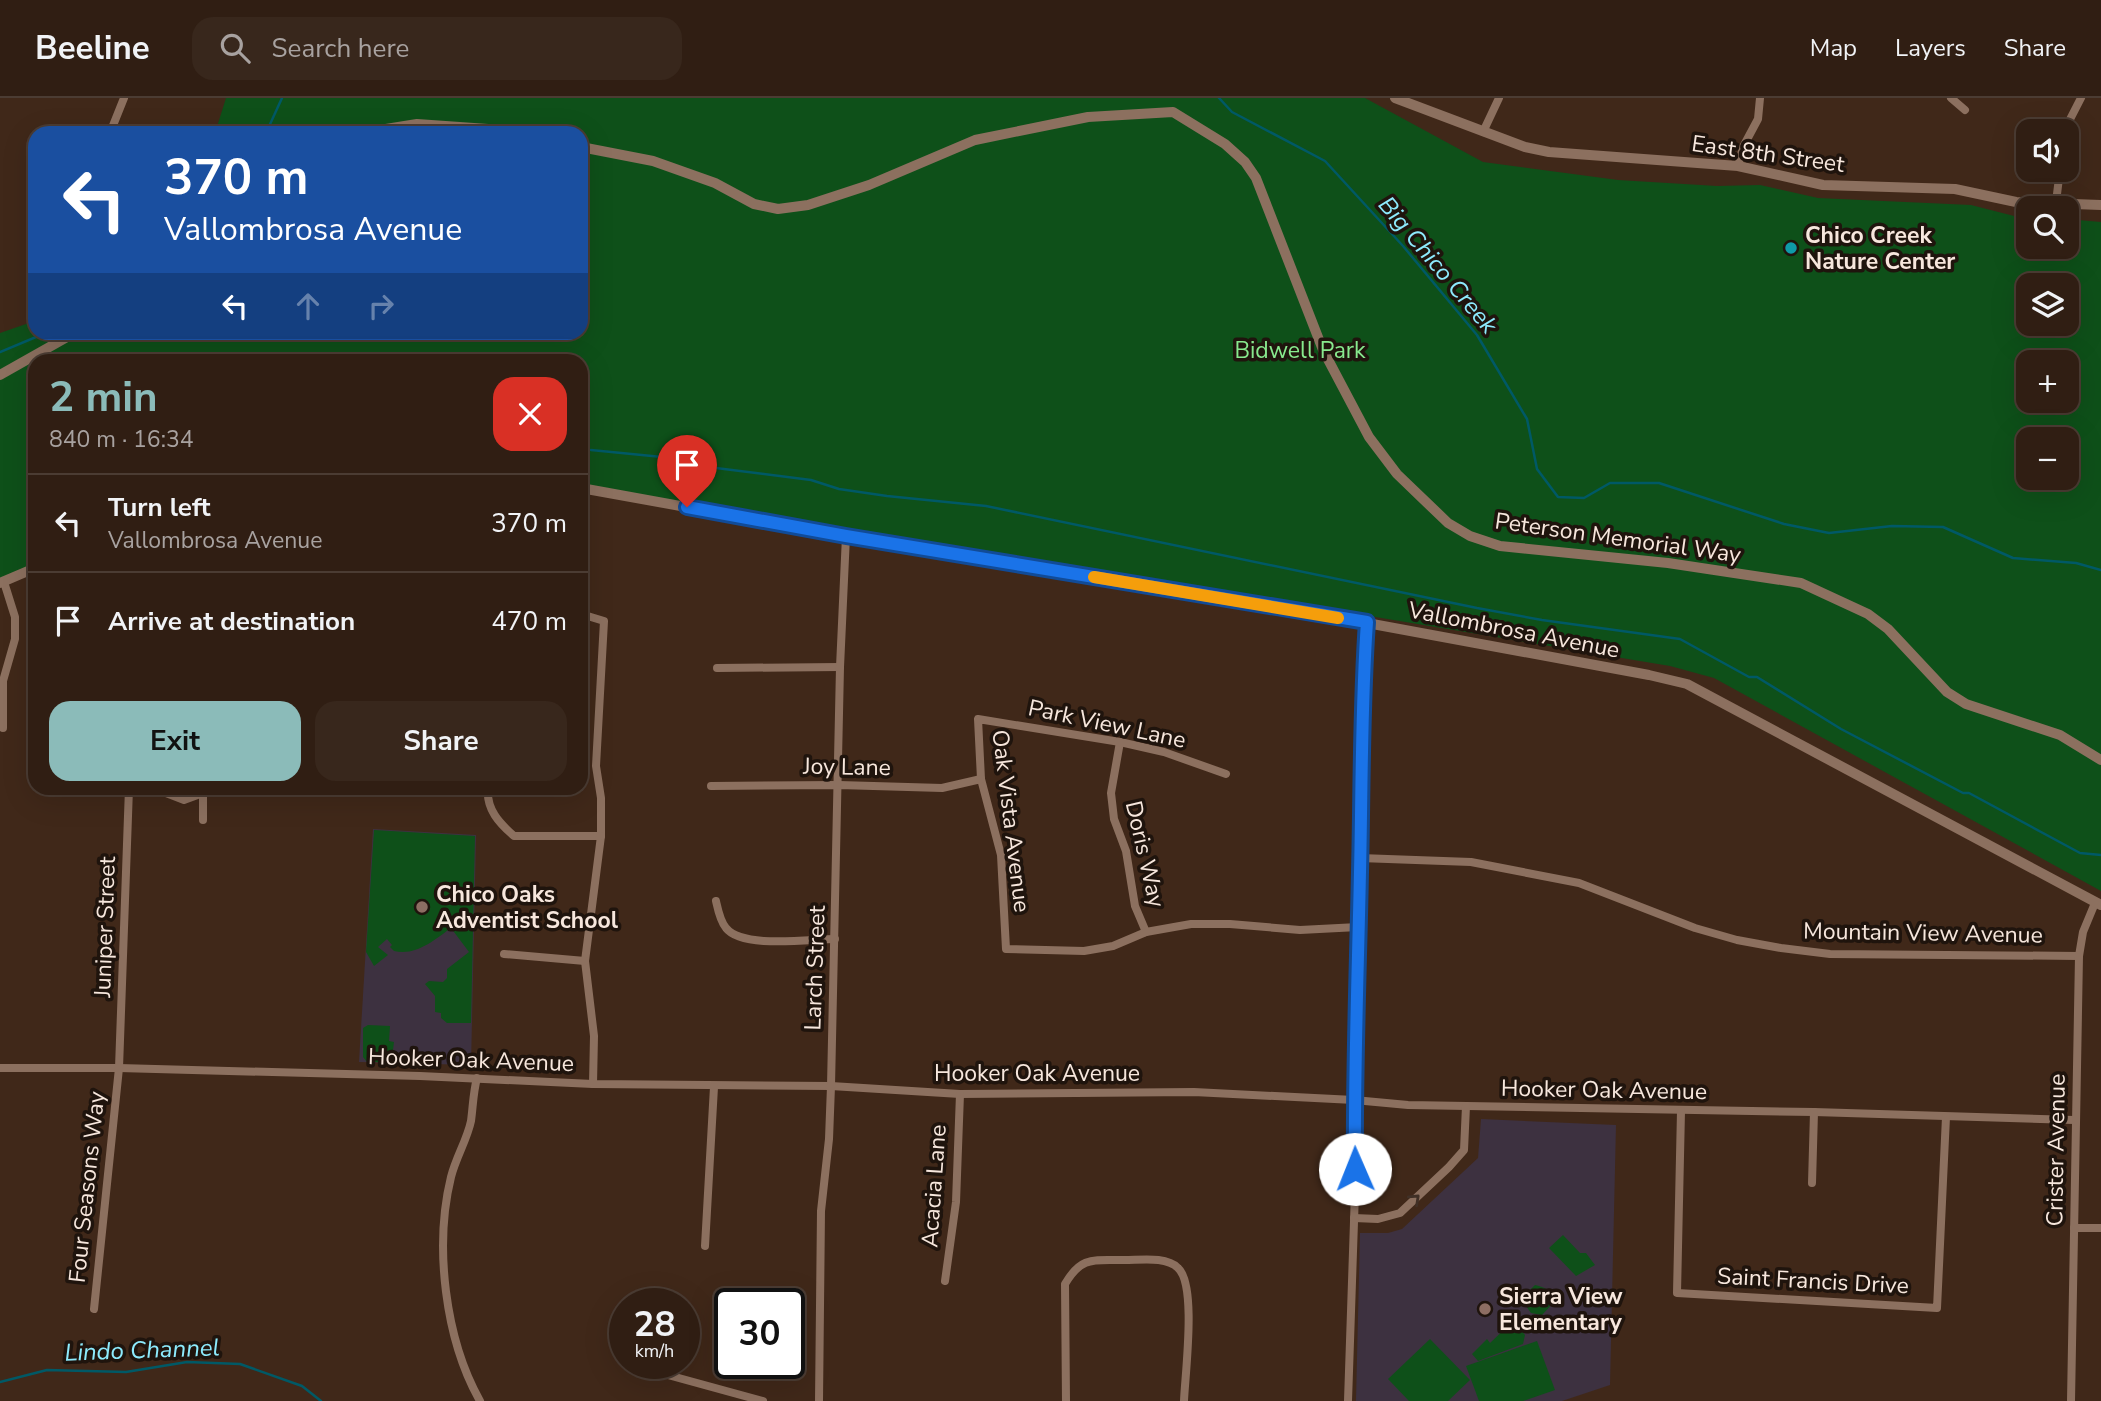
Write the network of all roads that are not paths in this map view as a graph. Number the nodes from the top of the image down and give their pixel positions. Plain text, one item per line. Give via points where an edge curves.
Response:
1 (124, 98) edge
2 (1395, 98) edge
3 (1499, 98) edge
4 (1760, 98) edge
5 (1951, 98) edge
6 (2081, 98) edge
7 (1965, 110) dead end
8 (2069, 119) edge
9 (113, 126) edge
10 (405, 126) edge
11 (445, 126) edge
12 (1483, 132) junction
13 (588, 148) edge
14 (1738, 166) junction
15 (2016, 201) edge
16 (2079, 204) edge
17 (2101, 205) edge
18 (62, 340) edge
19 (37, 354) edge
20 (28, 359) edge
21 (0, 375) edge
22 (588, 489) edge
23 (846, 536) junction
24 (28, 571) edge
25 (2, 582) edge
26 (588, 616) edge
27 (1367, 622) junction
28 (840, 667) junction
29 (717, 668) dead end
30 (978, 719) joint
31 (3, 728) dead end
32 (1120, 742) junction
33 (2101, 760) edge
34 (1226, 774) dead end
35 (981, 779) junction
36 (839, 785) junction
37 (711, 786) dead end
38 (129, 795) edge
39 (171, 795) edge
40 (194, 795) edge
41 (205, 795) edge
42 (487, 795) edge
43 (203, 820) dead end
44 (601, 836) junction
45 (1360, 858) junction
46 (716, 901) dead end
47 (2098, 904) edge
48 (1358, 927) junction
49 (1146, 932) junction
50 (835, 939) junction
51 (505, 954) dead end
52 (2079, 956) junction
53 (585, 961) junction
54 (0, 1068) edge
55 (119, 1068) junction
56 (477, 1079) junction
57 (593, 1084) junction
58 (831, 1086) junction
59 (714, 1087) junction
60 (960, 1094) junction
61 (1354, 1100) junction
62 (1466, 1106) junction
63 (1682, 1111) junction
64 (1814, 1112) junction
65 (1946, 1117) junction
66 (2074, 1120) junction
67 (1812, 1183) dead end
68 (1354, 1218) junction
69 (2074, 1228) junction
70 (2101, 1228) edge
71 (705, 1246) dead end
72 (945, 1281) dead end
73 (94, 1310) dead end
74 (683, 1379) edge
75 (480, 1401) edge
76 (764, 1401) edge
77 (819, 1401) edge
78 (1066, 1401) edge
79 (1184, 1401) edge
80 (1348, 1401) edge
81 (2071, 1401) edge

1 - 9 street
2 - 12 street, East 8th Street
3 - 12 street
4 - 14 street via 1758,119
5 - 7 street
6 - 8 street
10 - 11 street
12 - 14 street, East 8th Street via 1549,152
13 - 33 street, Peterson Memorial Way via 653,161 715,183 754,204 778,209 808,205 869,185 975,140 1088,117 1173,112 1225,144 1256,178 1323,350 1369,437 1397,474 1448,523 1500,546 1668,563 1801,583 1868,614 1947,692 1966,704 2060,735
14 - 15 street, East 8th Street via 1823,185 1955,189
16 - 17 street, East 8th Street
18 - 19 street
20 - 21 street
22 - 23 street, Vallombrosa Avenue
23 - 27 street, Vallombrosa Avenue
23 - 28 street, Larch Street
24 - 25 street
25 - 31 street via 15,617 15,639 4,681
26 - 44 street via 604,621 596,766
27 - 45 street
27 - 47 street, Vallombrosa Avenue via 1687,684
28 - 29 street
28 - 36 street, Larch Street
30 - 32 street, Park View Lane
30 - 35 street, Oak Vista Avenue
32 - 34 street, Park View Lane
32 - 49 street, Doris Way via 1111,793 1114,820
35 - 36 street, Joy Lane via 942,788
35 - 49 street, Oak Vista Avenue via 1001,855 1006,948 1084,950 1113,946
36 - 37 street, Joy Lane
36 - 50 street, Larch Street
38 - 55 street, Juniper Street
39 - 40 street via 184,800
41 - 43 street
42 - 44 street via 496,819 514,836
44 - 53 street
45 - 48 street
45 - 52 street, Mountain View Avenue via 1472,862 1579,883 1695,928 1781,948 1830,954
46 - 50 street via 726,929 738,937
47 - 52 street, Crister Avenue via 2083,932
48 - 49 street, Oak Vista Avenue via 1300,930 1191,924
48 - 61 street
50 - 58 street, Larch Street
51 - 53 street
52 - 66 street, Crister Avenue
53 - 57 street via 594,1036
54 - 55 street, Hooker Oak Avenue
55 - 56 street, Hooker Oak Avenue
55 - 73 street, Four Seasons Way
56 - 57 street, Hooker Oak Avenue
56 - 75 street via 470,1122 450,1178 444,1229 456,1345
57 - 59 street, Hooker Oak Avenue
58 - 59 street, Hooker Oak Avenue
58 - 60 street, Hooker Oak Avenue
58 - 77 street, Larch Street via 821,1212
59 - 71 street
60 - 61 street, Hooker Oak Avenue via 1194,1092
60 - 72 street, Acacia Lane via 956,1202
61 - 62 street, Hooker Oak Avenue
61 - 68 street
62 - 63 street, Hooker Oak Avenue
68 -> 62 street via 1378,1219 1400,1213 1449,1167 1464,1150
63 - 64 street, Hooker Oak Avenue
63 - 65 street, Saint Francis Drive via 1677,1293 1937,1308
64 - 65 street, Hooker Oak Avenue
64 - 67 street
65 - 66 street, Hooker Oak Avenue
66 - 69 street, Crister Avenue
68 - 80 street
69 - 70 street
69 - 81 street, Crister Avenue
74 - 76 street
78 - 79 street via 1065,1283 1088,1260 1165,1261 1178,1268 1189,1300

